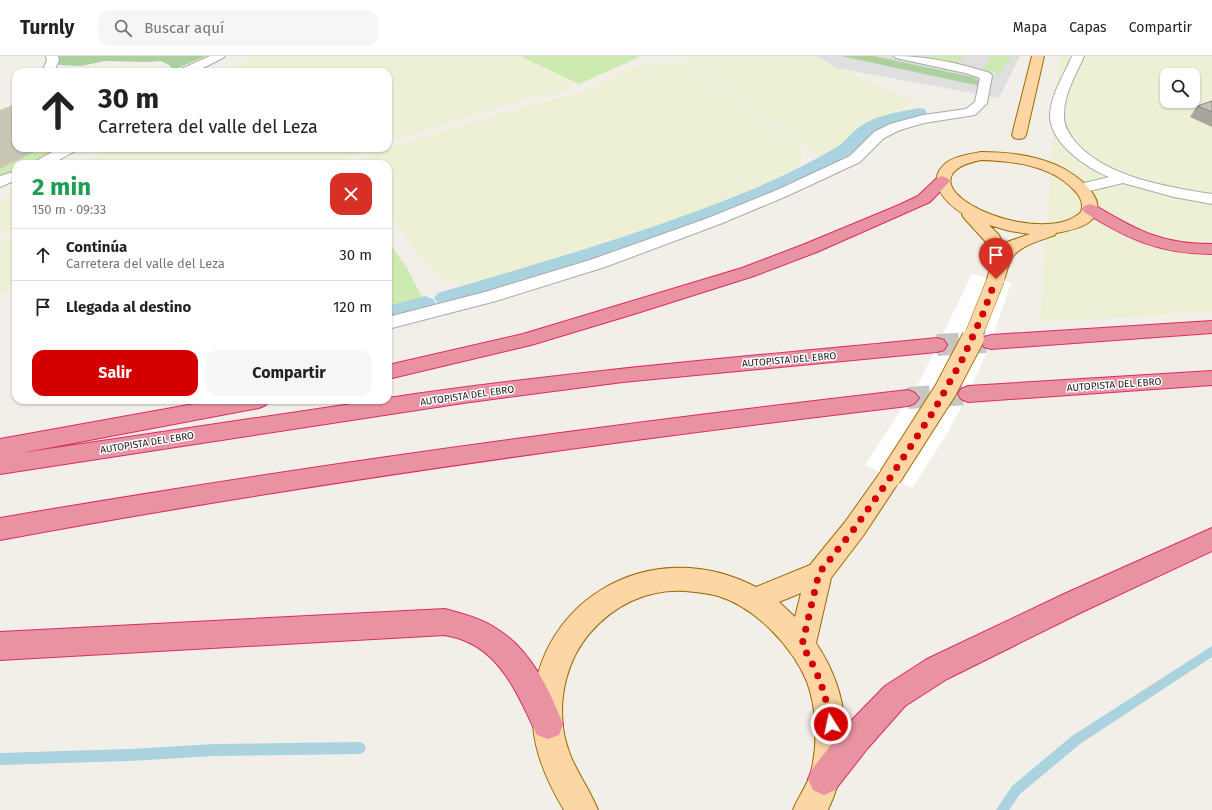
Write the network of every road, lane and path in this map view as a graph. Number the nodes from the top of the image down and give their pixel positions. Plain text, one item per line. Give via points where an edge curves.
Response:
1 (52, 56) edge
2 (219, 56) edge
3 (900, 56) edge
4 (1038, 56) edge
5 (1078, 56) edge
6 (50, 68) edge
7 (194, 68) edge
8 (1019, 135) junction
9 (63, 152) edge
10 (981, 156) junction
11 (48, 160) edge
12 (1046, 167) junction
13 (12, 177) edge
14 (1124, 178) junction
15 (942, 181) junction
16 (0, 182) edge
17 (1081, 188) junction
18 (1212, 199) edge
19 (961, 205) junction
20 (1090, 209) junction
21 (1058, 228) junction
22 (1212, 249) edge
23 (1002, 259) junction
24 (392, 322) edge
25 (1212, 327) edge
26 (991, 342) tunnel mouth
27 (937, 345) tunnel mouth
28 (392, 371) edge
29 (1212, 378) edge
30 (968, 394) tunnel mouth
31 (908, 398) tunnel mouth
32 (236, 404) edge
33 (0, 448) edge
34 (0, 465) edge
35 (0, 529) edge
36 (1212, 539) edge
37 (819, 573) junction
38 (754, 600) junction
39 (802, 645) junction
40 (0, 646) edge
41 (548, 724) junction
42 (824, 779) junction
43 (582, 810) edge
44 (809, 810) edge

1 - 6 street
2 - 7 street
3 - 24 street via 972,66 986,76 981,103 970,112 895,127 879,135 855,158 714,222 592,265 490,297
4 - 8 main road
5 - 14 street via 1059,101 1058,126 1068,145 1082,157
8 - 10 main road via 1002,147
8 - 12 main road via 1027,149
9 - 11 street
10 - 12 main road via 1013,158
10 - 15 main road via 956,162 948,167 943,173
12 - 17 main road via 1072,180
13 - 16 street
14 - 17 street
14 - 18 street via 1174,193
15 - 19 main road via 948,193
15 - 28 highway via 924,199 884,218 741,274 524,340
17 - 20 main road via 1088,199
19 - 21 main road via 1004,224 1039,229
19 - 23 main road via 993,239
20 - 21 main road via 1085,218
20 - 22 highway via 1146,239 1180,248
21 - 23 main road via 1013,246
23 - 37 main road, bridge via 982,316 962,360 933,412 854,529
25 - 26 highway
27 - 34 highway, AUTOPISTA DEL EBRO via 623,375 463,395
29 - 30 highway, AUTOPISTA DEL EBRO
31 - 35 highway via 492,450 269,483
32 - 33 highway
36 - 42 highway via 937,669 895,696 856,738
37 - 38 main road
37 - 39 main road
38 - 39 main road via 782,621
38 - 41 main road via 716,583 691,578 666,578 641,583 618,592 580,623 565,644 555,669 549,696
39 - 42 main road via 816,669 830,717 830,752
40 - 41 highway via 445,622 471,630 497,644 518,666
41 - 43 main road via 554,754 565,783
42 - 44 main road

